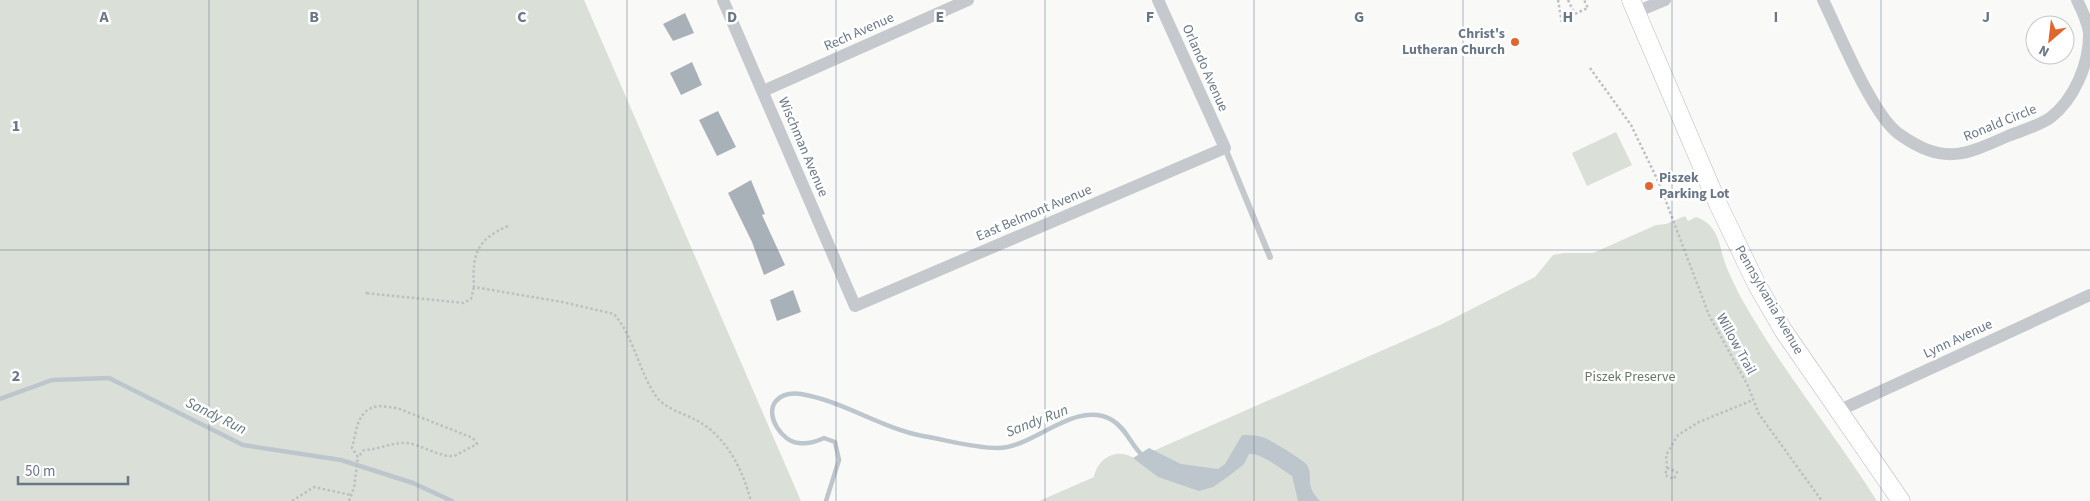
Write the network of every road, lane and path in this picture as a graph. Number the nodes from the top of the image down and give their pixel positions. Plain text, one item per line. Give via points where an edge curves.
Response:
1 (723, 0) edge
2 (968, 0) edge
3 (1158, 0) edge
4 (1558, 0) edge
5 (1568, 0) edge
6 (1584, 0) edge
7 (1665, 0) edge
8 (1823, 0) edge
9 (2077, 0) edge
10 (1633, 6) edge
11 (1574, 14) junction
12 (1569, 19) dead end
13 (1562, 23) dead end
14 (1590, 68) dead end
15 (763, 91) junction
16 (1225, 148) junction
17 (508, 226) dead end
18 (1270, 257) dead end
19 (474, 287) junction
20 (368, 293) dead end
21 (2090, 295) edge
22 (855, 306) joint
23 (1753, 400) junction
24 (1838, 411) junction
25 (358, 456) junction
26 (1667, 468) junction
27 (351, 495) junction
28 (292, 501) edge
29 (349, 501) edge
30 (751, 501) edge
31 (1822, 501) edge
32 (1901, 501) edge

1 - 15 street, Wischman Avenue
2 - 15 street, Rech Avenue
3 - 16 street, Orlando Avenue
4 - 13 path
5 - 11 path
6 - 11 path via 1588,8
7 - 10 street
8 - 9 street, Ronald Circle via 1886,123 1925,149 1950,156 1978,149 2049,119 2067,100 2081,77 2089,54 2089,31
10 - 24 main road, Pennsylvania Avenue via 1740,252 1783,330
11 - 12 path
14 - 23 path, Willow Trail via 1631,125 1659,183 1709,315
15 - 22 street, Wischman Avenue
16 - 18 lane
16 - 22 street, East Belmont Avenue
17 - 19 path via 498,230 478,249 473,265
19 - 20 path via 471,299 463,302
19 - 30 path via 614,314 657,398 704,424 720,437 732,455
21 - 24 street, Lynn Avenue
23 - 26 path via 1699,422 1678,435 1666,455
23 - 31 path, Willow Trail via 1765,425
24 - 32 main road, Pennsylvania Avenue
25 - 25 path via 352,448 360,417 372,407 397,408 478,442 454,456 406,443 382,445 364,450
25 - 27 path
26 - 26 path via 1664,475 1674,479 1677,472
27 - 28 path via 314,488
27 - 29 path

